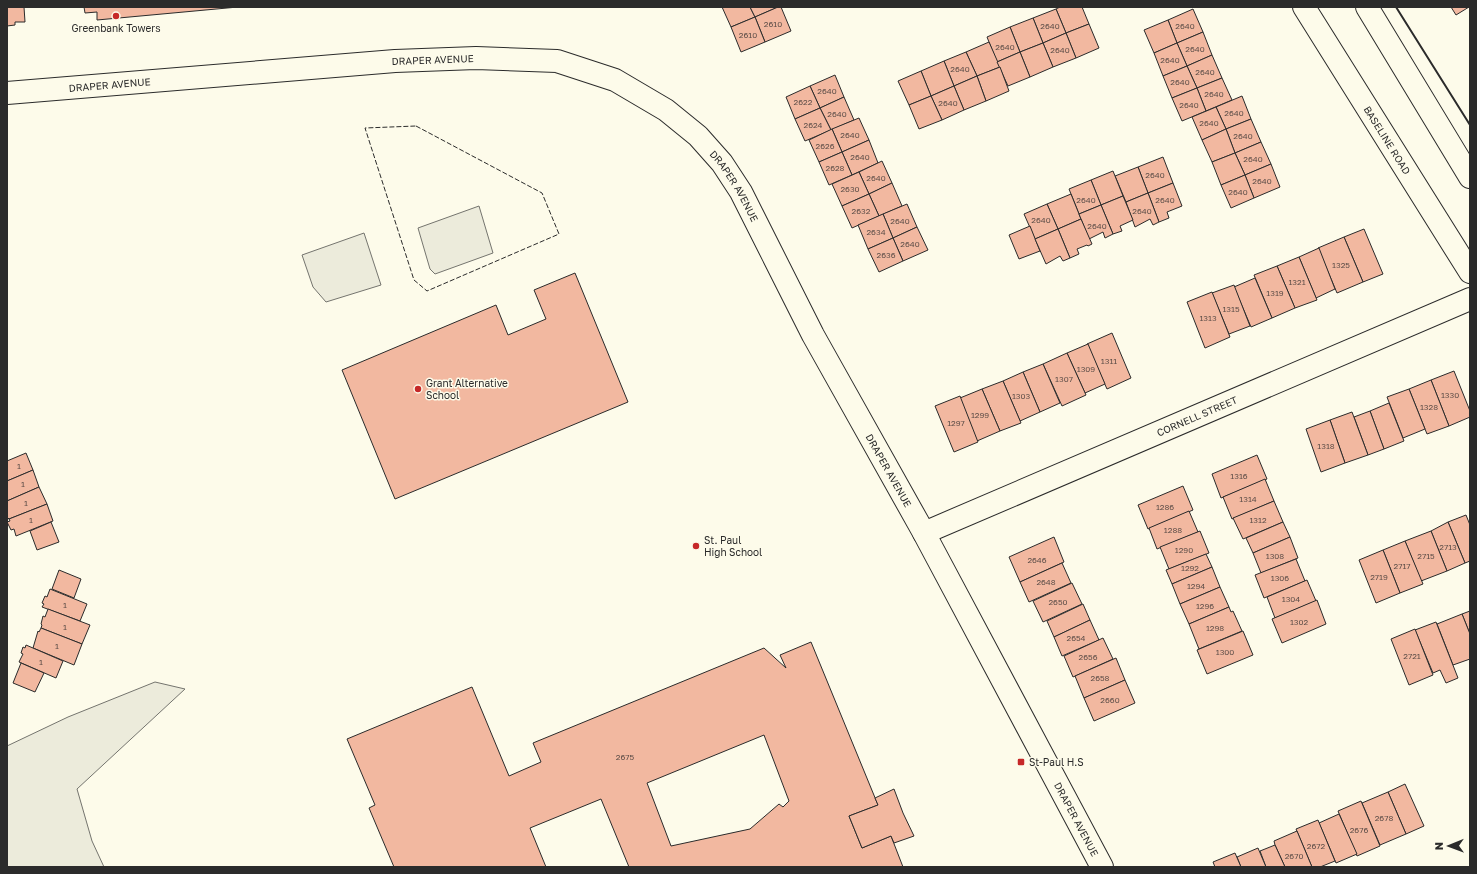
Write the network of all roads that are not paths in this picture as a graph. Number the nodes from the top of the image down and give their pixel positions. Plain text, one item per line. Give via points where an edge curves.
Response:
1 (1304, 7) edge
2 (1367, 7) edge
3 (7, 93) edge
4 (1470, 178) edge
5 (1470, 272) edge
6 (1470, 299) edge
7 (924, 533) junction
8 (1102, 867) edge

1 - 5 street, BASELINE ROAD
2 - 4 street
3 - 7 street, DRAPER AVENUE via 395,61 476,58 557,61 615,80 666,110 698,136 722,163
6 - 7 street, CORNELL STREET
7 - 8 street, DRAPER AVENUE

